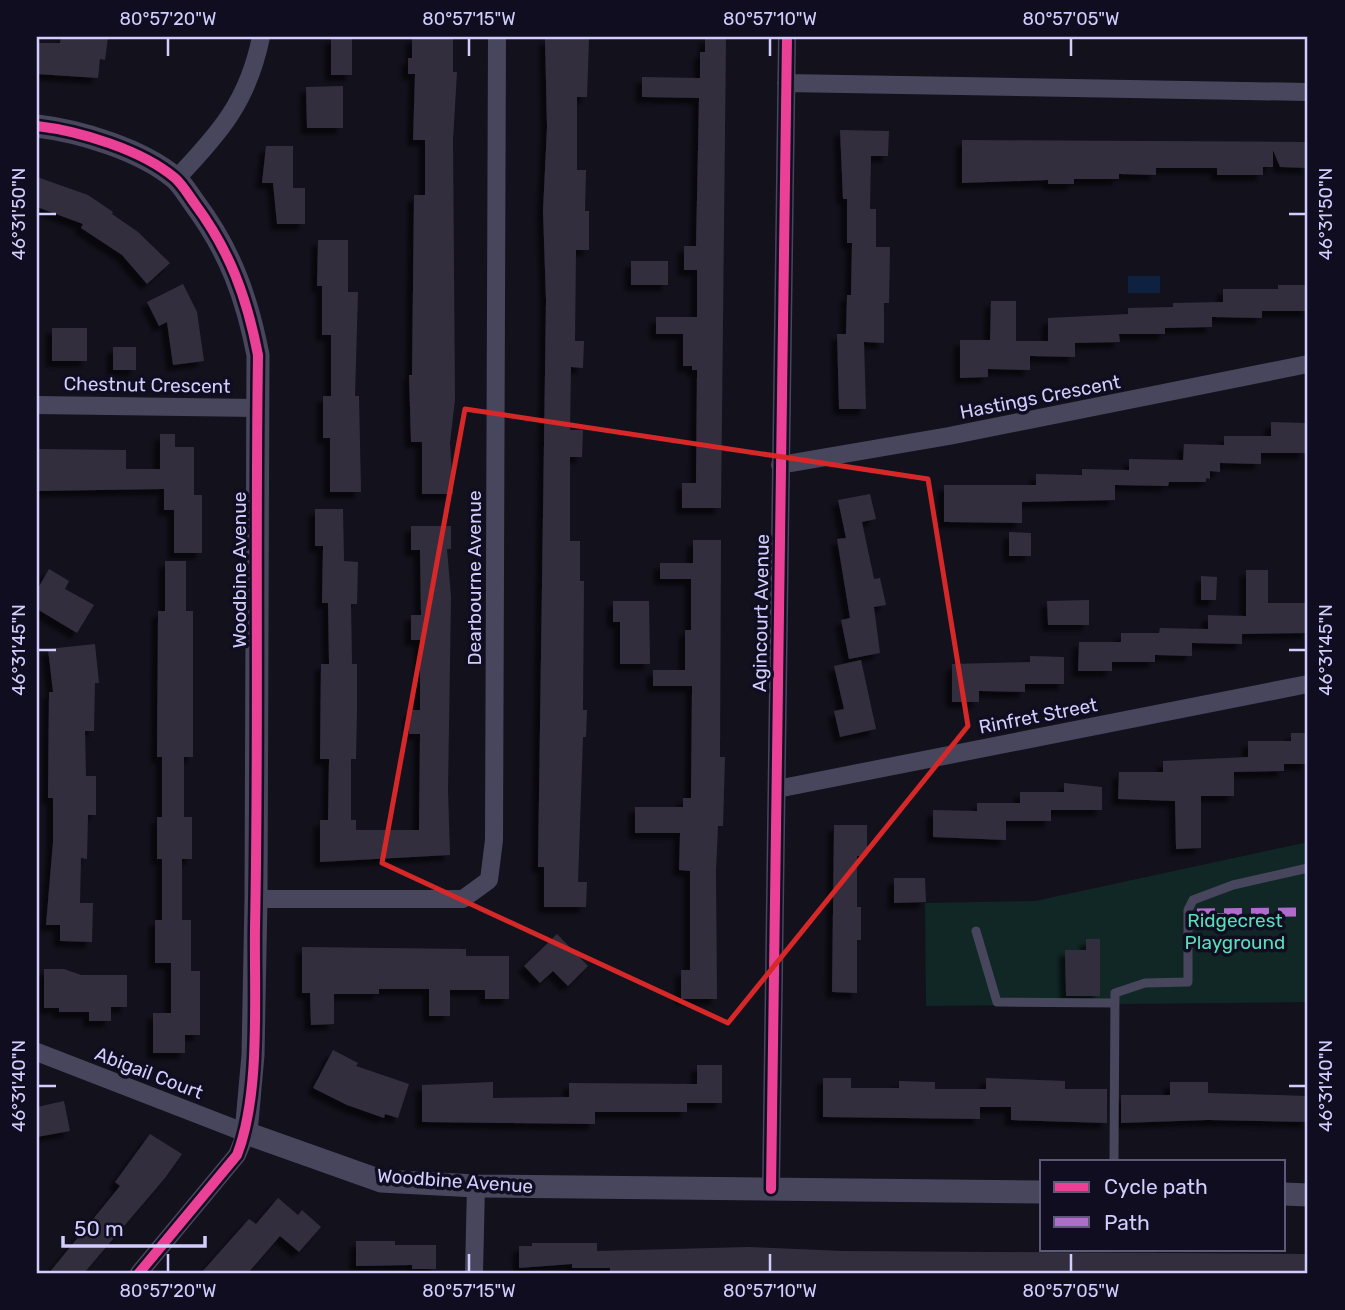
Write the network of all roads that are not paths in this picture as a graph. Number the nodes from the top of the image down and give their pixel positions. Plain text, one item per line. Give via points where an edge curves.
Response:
1 (261, 37) edge
2 (497, 37) edge
3 (787, 37) edge
4 (786, 83) junction
5 (1308, 92) edge
6 (37, 127) edge
7 (176, 179) junction
8 (1308, 364) edge
9 (37, 405) edge
10 (257, 408) junction
11 (780, 465) junction
12 (1308, 684) edge
13 (777, 789) junction
14 (1308, 868) edge
15 (256, 899) junction
16 (976, 931) dead end
17 (1115, 1003) junction
18 (37, 1052) edge
19 (246, 1133) junction
20 (1114, 1160) edge
21 (476, 1186) junction
22 (771, 1189) junction
23 (1040, 1192) edge
24 (1286, 1194) edge
25 (1308, 1195) edge
26 (139, 1273) edge
27 (474, 1273) edge

1 - 7 street via 255,69 222,130
2 - 15 street, Dearbourne Avenue via 494,840 489,880 463,899
3 - 4 street, Agincourt Avenue
4 - 5 street
4 - 11 street, Agincourt Avenue
6 - 7 street, Woodbine Avenue via 71,130 125,149
7 - 10 street, Woodbine Avenue via 213,228 248,304 258,355
8 - 11 street, Hastings Crescent
9 - 10 street, Chestnut Crescent
10 - 15 street, Woodbine Avenue
11 - 13 street, Agincourt Avenue
12 - 13 street, Rinfret Street
13 - 22 street, Agincourt Avenue
14 - 17 lane via 1233,885 1193,900 1188,910 1188,982 1145,984 1115,993
15 - 19 street, Woodbine Avenue via 253,1055
16 - 17 lane via 997,1002
17 - 20 lane
18 - 19 street, Abigail Court
19 - 21 street, Woodbine Avenue via 382,1181
19 - 26 street via 237,1155
21 - 22 street, Woodbine Avenue
21 - 27 street
22 - 23 street, Woodbine Avenue
24 - 25 street

